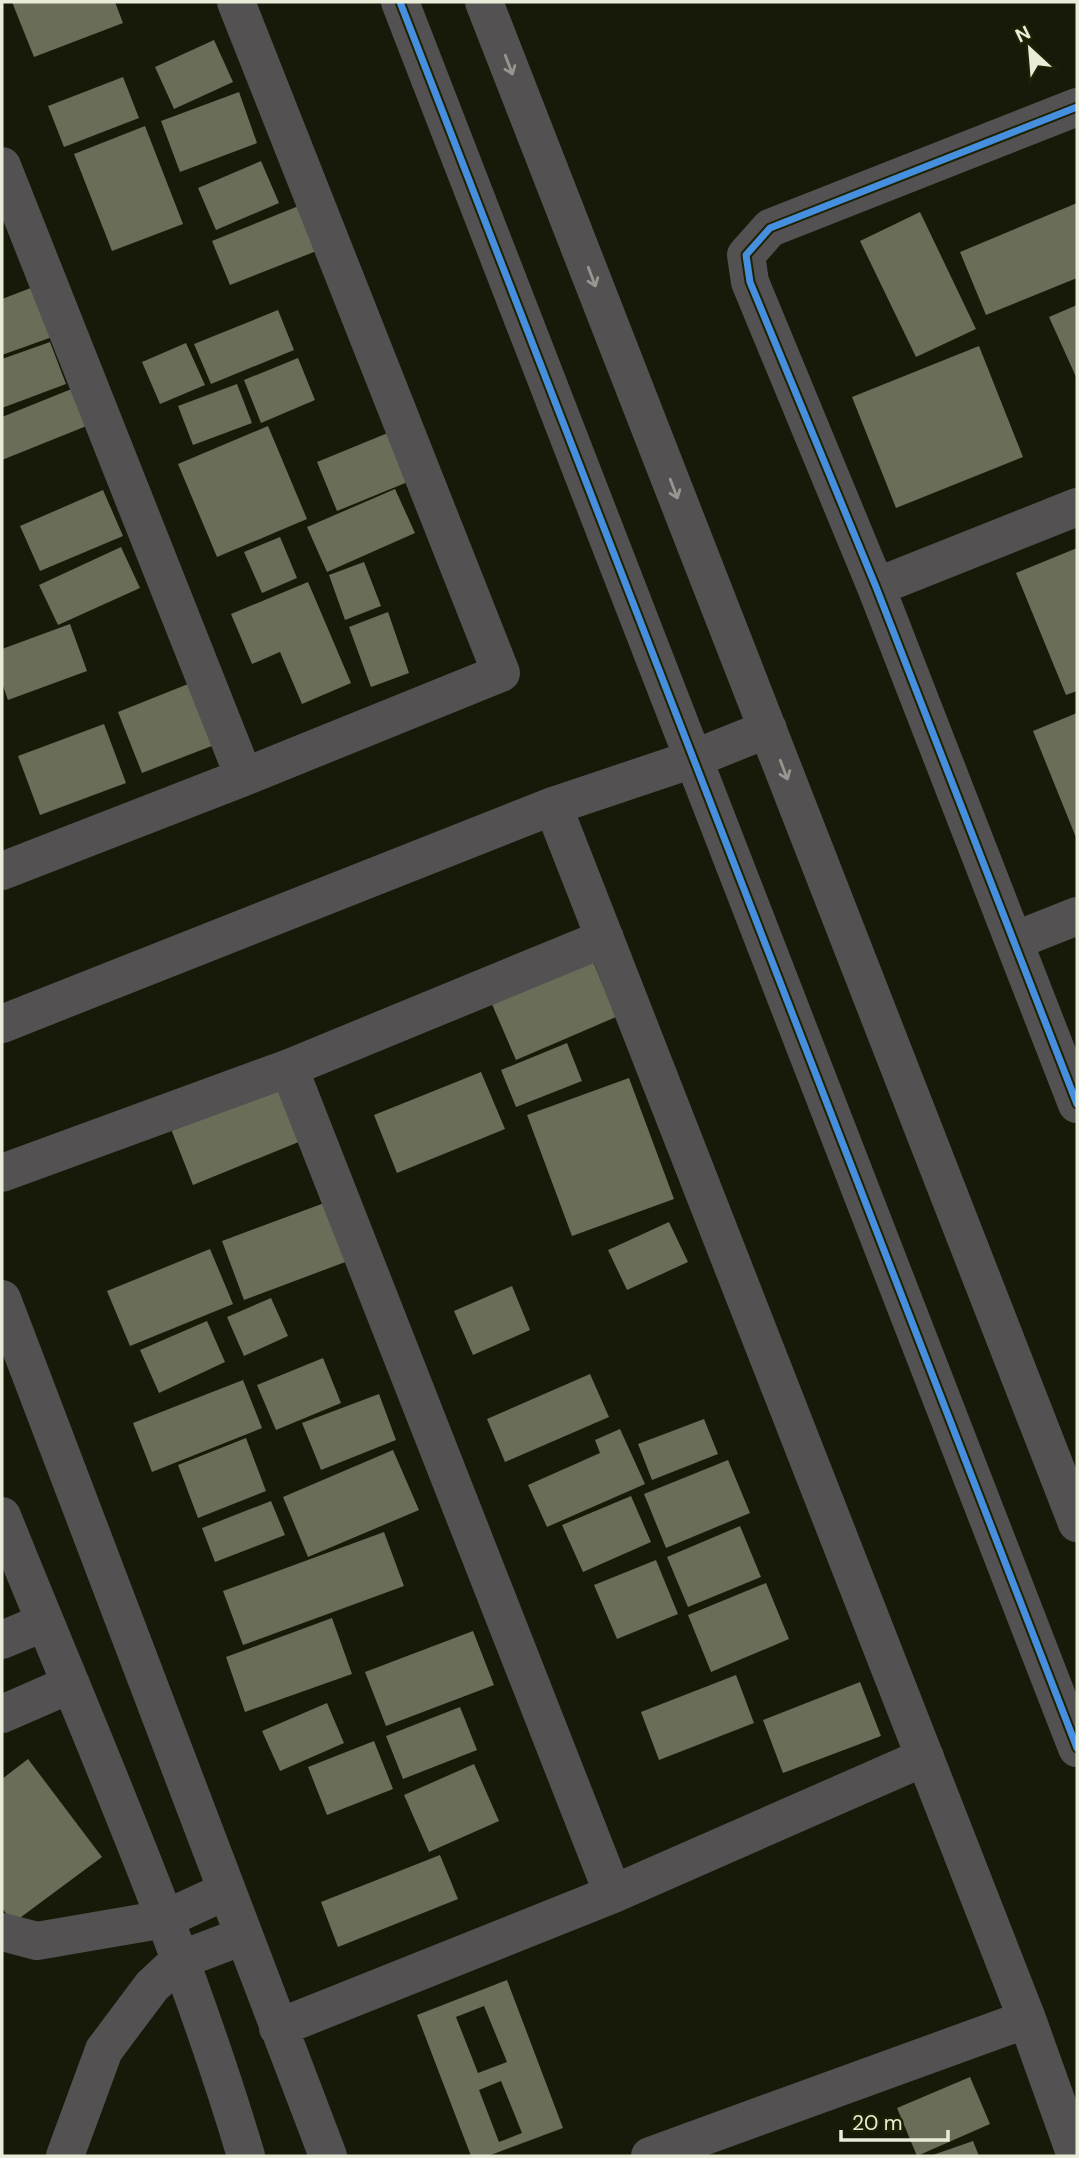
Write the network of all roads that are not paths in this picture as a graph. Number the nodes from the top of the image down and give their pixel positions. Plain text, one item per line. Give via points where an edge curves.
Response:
1 (236, 2) edge
2 (400, 2) edge
3 (484, 2) edge
4 (1077, 107) edge
5 (2, 166) edge
6 (1077, 507) edge
7 (876, 587) junction
8 (768, 729) junction
9 (693, 759) junction
10 (244, 778) junction
11 (553, 806) junction
12 (2, 871) edge
13 (1077, 916) edge
14 (605, 938) junction
15 (1014, 941) junction
16 (2, 1024) edge
17 (289, 1068) junction
18 (1077, 1104) edge
19 (2, 1173) edge
20 (2, 1299) edge
21 (2, 1516) edge
22 (1077, 1523) edge
23 (44, 1622) junction
24 (2, 1640) edge
25 (71, 1684) junction
26 (2, 1714) edge
27 (1077, 1748) edge
28 (925, 1758) junction
29 (226, 1892) junction
30 (613, 1894) junction
31 (165, 1919) junction
32 (2, 1932) edge
33 (243, 1936) junction
34 (180, 1960) junction
35 (1027, 2019) junction
36 (278, 2028) junction
37 (697, 2148) edge
38 (65, 2156) edge
39 (246, 2156) edge
40 (328, 2156) edge
41 (650, 2156) edge
42 (1076, 2156) edge

1 - 10 street via 501,673
2 - 9 street
3 -> 8 street
4 - 7 street via 770,228 746,255 750,282
5 - 10 street
6 - 7 street
7 - 15 street
8 - 9 street
8 -> 22 street
9 - 11 street
9 - 27 street
10 - 12 street
11 - 14 street
11 - 16 street
13 - 15 street
14 - 17 street
14 - 28 street
15 - 18 street
17 - 19 street
17 - 30 street
20 - 29 street
21 - 23 street
23 - 24 street
23 - 25 street
25 - 26 street
25 - 31 street
28 - 30 street
28 - 35 street
29 - 31 street
29 - 33 street
30 - 36 street
31 - 32 street via 37,1941
31 - 34 street
33 - 34 street
33 - 36 street
34 - 38 street via 152,1986 104,2050
34 - 39 street
35 - 37 street
35 - 42 street
36 - 40 street
37 - 41 street

